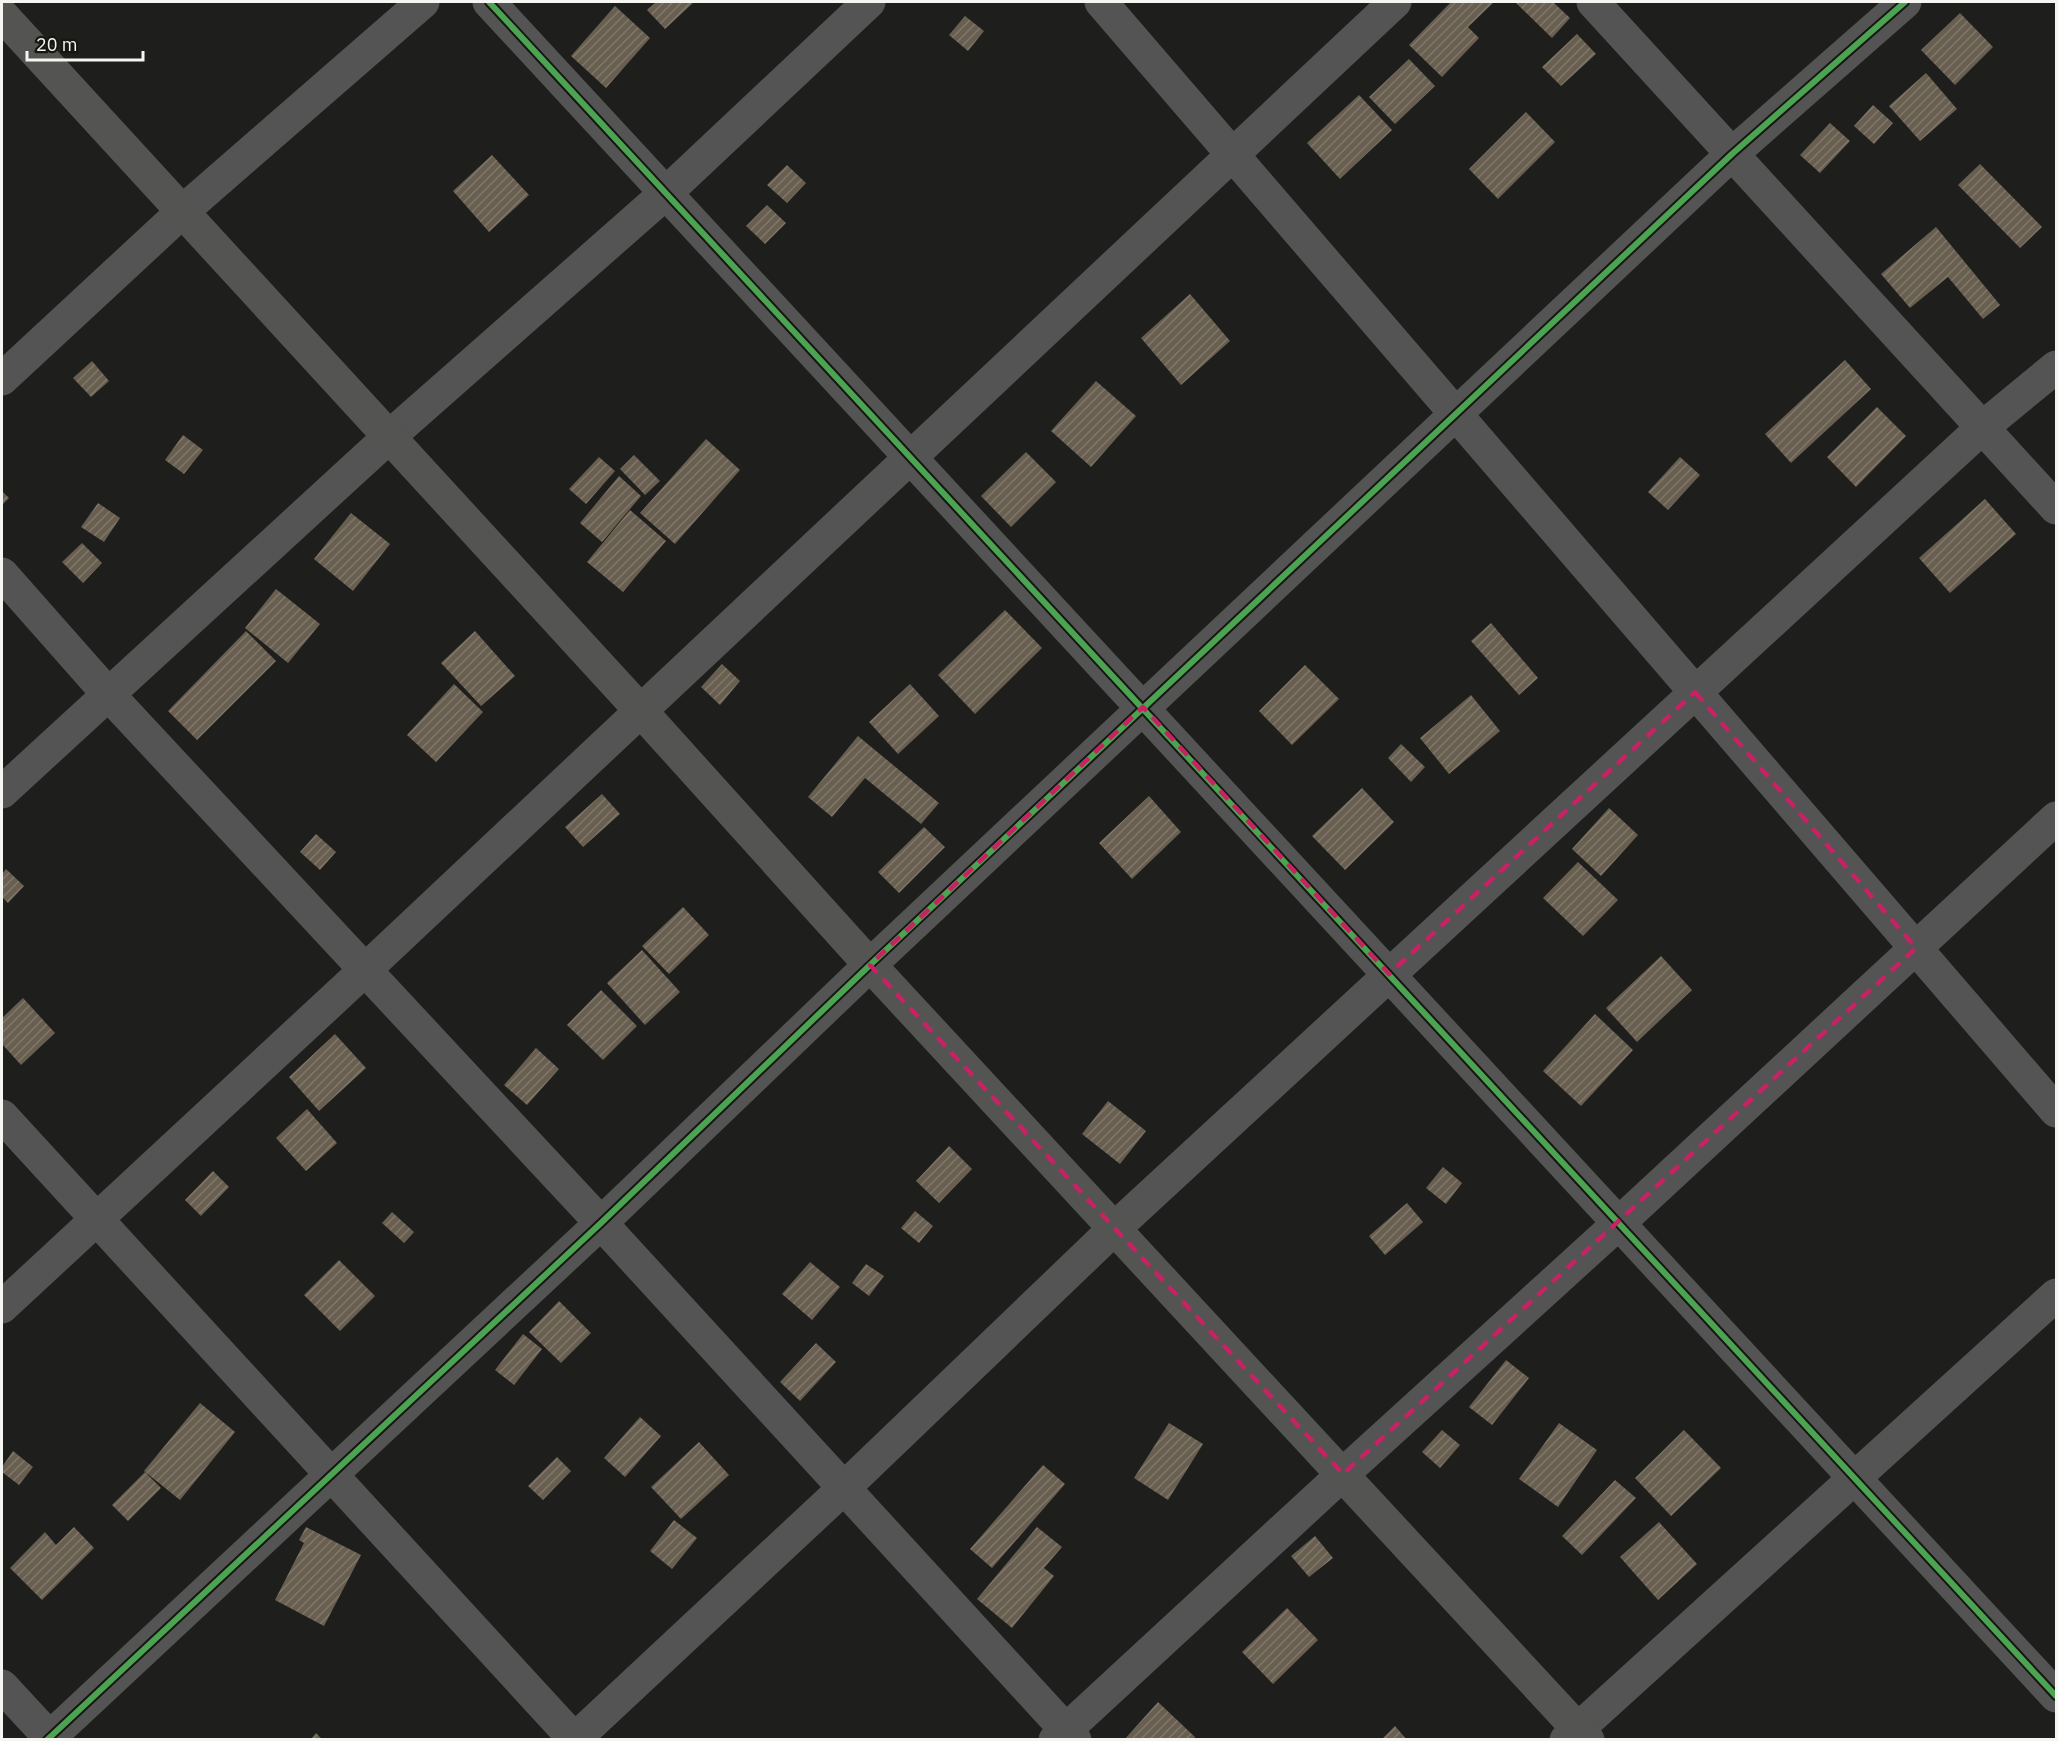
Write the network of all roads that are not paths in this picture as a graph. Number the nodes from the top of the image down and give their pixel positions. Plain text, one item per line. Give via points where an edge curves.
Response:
1 (423, 2) edge
2 (489, 2) edge
3 (869, 2) edge
4 (1101, 2) edge
5 (1395, 2) edge
6 (1593, 2) edge
7 (1905, 2) edge
8 (2, 15) edge
9 (1732, 154) junction
10 (1233, 155) junction
11 (667, 192) junction
12 (183, 211) junction
13 (2056, 367) edge
14 (2, 379) edge
15 (1456, 414) junction
16 (1983, 427) junction
17 (390, 436) junction
18 (911, 456) junction
19 (2056, 508) edge
20 (2, 574) edge
21 (1695, 692) junction
22 (108, 694) junction
23 (1143, 707) junction
24 (640, 710) junction
25 (2, 792) edge
26 (2056, 818) edge
27 (1916, 948) junction
28 (870, 965) junction
29 (365, 970) junction
30 (1389, 974) junction
31 (2056, 1111) edge
32 (2, 1116) edge
33 (96, 1220) junction
34 (601, 1223) junction
35 (1619, 1223) junction
36 (1115, 1228) junction
37 (2056, 1295) edge
38 (2, 1307) edge
39 (331, 1474) junction
40 (1343, 1474) junction
41 (1854, 1477) junction
42 (844, 1488) junction
43 (2, 1686) edge
44 (2056, 1696) edge
45 (1065, 1736) edge
46 (1577, 1736) edge
47 (50, 1739) edge
48 (574, 1739) edge

1 - 12 street
2 - 11 street
3 - 11 street
4 - 10 street
5 - 10 street
6 - 9 street
7 - 9 street
8 - 12 main road
9 - 15 street
9 - 16 street
10 - 15 street
10 - 18 street
11 - 17 street
11 - 18 street
12 - 14 street
12 - 17 main road
13 - 16 street
15 - 21 street
15 - 23 street
16 - 19 street
16 - 21 street
17 - 22 street
17 - 24 main road
18 - 23 street
18 - 24 street
20 - 22 street
21 - 27 street
21 - 30 street
22 - 25 street
22 - 29 street
23 - 28 street
23 - 30 street
24 - 28 main road
24 - 29 street
26 - 27 street
27 - 31 street
27 - 35 street
28 - 34 street
28 - 36 main road
29 - 33 street
29 - 34 street
30 - 35 street
30 - 36 street
32 - 33 street
33 - 38 street
33 - 39 street
34 - 39 street
34 - 42 street
35 - 40 street
35 - 41 street
36 - 40 main road
36 - 42 street
37 - 41 street
39 - 47 street
39 - 48 street
40 - 45 street
40 - 46 main road
41 - 44 street
41 - 46 street
42 - 45 street
42 - 48 street
43 - 47 street

